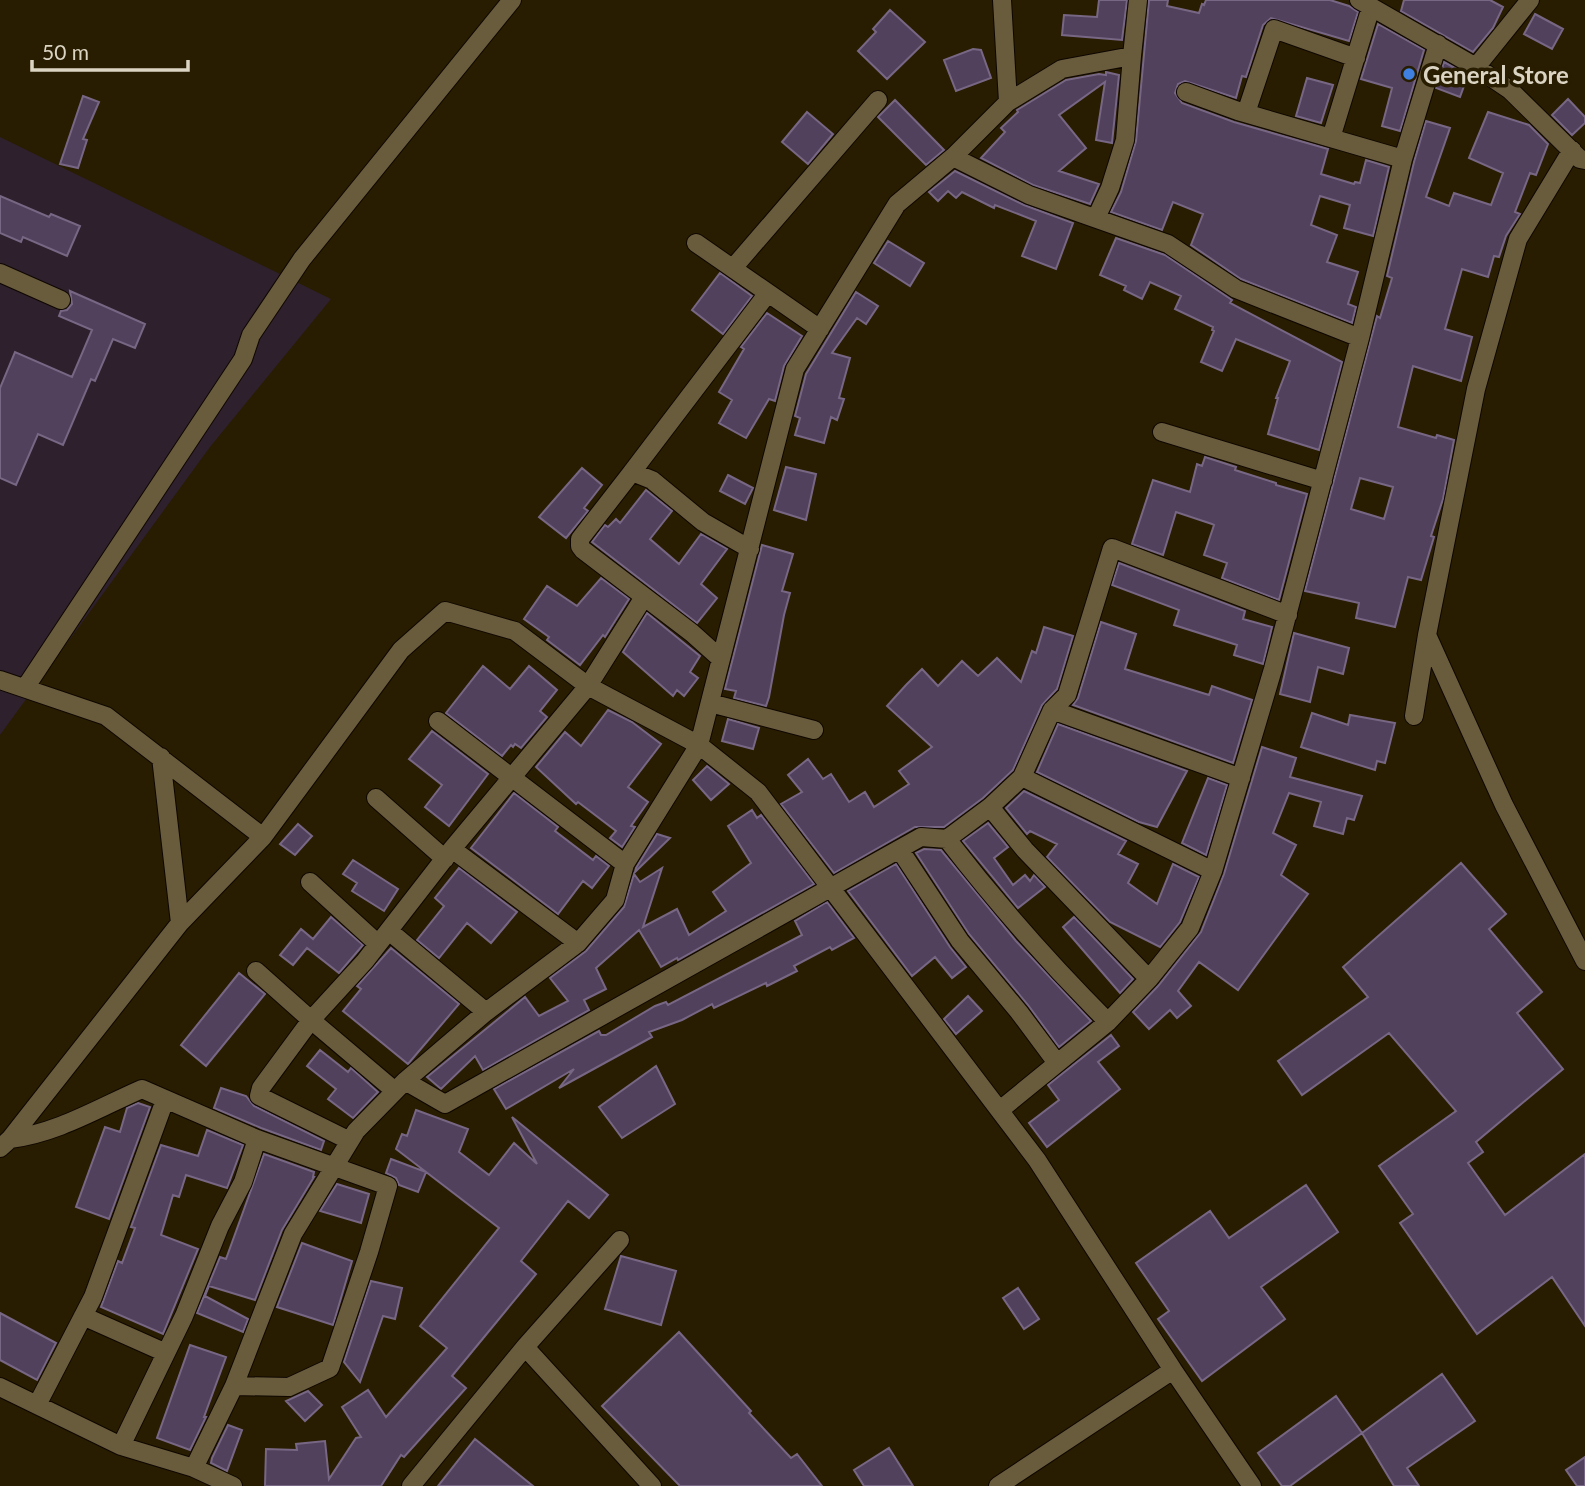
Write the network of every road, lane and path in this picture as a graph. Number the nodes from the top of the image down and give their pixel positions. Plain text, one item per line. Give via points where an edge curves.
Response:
1 (512, 0) edge
2 (1002, 0) edge
3 (1138, 0) edge
4 (1530, 0) edge
5 (1365, 4) edge
6 (1438, 44) junction
7 (1132, 56) junction
8 (1356, 58) junction
9 (1476, 67) junction
10 (1186, 92) dead end
11 (878, 100) dead end
12 (1008, 102) junction
13 (1246, 113) junction
14 (1331, 138) junction
15 (1578, 155) edge
16 (953, 157) junction
17 (1403, 159) junction
18 (1096, 218) junction
19 (696, 243) dead end
20 (733, 268) junction
21 (0, 273) edge
22 (768, 293) junction
23 (61, 300) dead end
24 (820, 329) junction
25 (1360, 338) junction
26 (1162, 432) dead end
27 (632, 472) junction
28 (1323, 481) junction
29 (750, 549) junction
30 (645, 597) junction
31 (1288, 615) junction
32 (1427, 635) junction
33 (721, 659) junction
34 (0, 680) edge
35 (588, 686) junction
36 (25, 688) junction
37 (710, 703) junction
38 (1052, 710) junction
39 (1414, 716) dead end
40 (438, 721) dead end
41 (814, 730) dead end
42 (699, 746) junction
43 (161, 757) junction
44 (1022, 778) junction
45 (1241, 778) junction
46 (513, 779) junction
47 (376, 798) dead end
48 (990, 807) junction
49 (263, 837) junction
50 (947, 839) junction
51 (900, 850) junction
52 (449, 854) junction
53 (625, 864) junction
54 (1213, 872) junction
55 (310, 882) dead end
56 (833, 889) junction
57 (180, 923) junction
58 (384, 938) junction
59 (578, 943) junction
60 (1585, 961) edge
61 (256, 971) dead end
62 (1149, 979) junction
63 (486, 1012) junction
64 (311, 1020) junction
65 (1108, 1022) junction
66 (1057, 1063) junction
67 (400, 1086) junction
68 (165, 1100) junction
69 (1000, 1111) junction
70 (257, 1139) junction
71 (350, 1141) junction
72 (5, 1144) edge
73 (333, 1166) junction
74 (620, 1240) dead end
75 (83, 1317) junction
76 (525, 1347) junction
77 (166, 1353) junction
78 (1173, 1370) junction
79 (234, 1386) junction
80 (0, 1387) edge
81 (37, 1405) junction
82 (121, 1446) junction
83 (194, 1468) junction
84 (233, 1486) edge
85 (411, 1486) edge
86 (652, 1486) edge
87 (998, 1486) edge
88 (1252, 1486) edge

1 - 36 street via 302,259 251,335 243,359
2 - 12 street
3 - 7 street
4 - 9 street
5 - 6 street
5 - 8 street
6 - 9 street
6 - 17 street
7 - 12 street via 1062,69
7 - 18 street via 1125,140
8 - 13 street via 1274,29
8 - 14 street
9 - 15 street via 1510,90
10 - 13 street
11 - 20 street
12 - 16 street
13 - 14 street
14 - 17 street
15 - 32 street via 1518,239 1476,389
16 - 18 street via 1029,195
16 - 24 street via 897,204
17 - 25 street
18 - 25 street via 1168,244 1237,289
19 - 20 street
20 - 22 street
21 - 23 street
22 - 24 street
22 - 27 street
24 - 29 street via 795,369
25 - 28 street
26 - 28 street
27 - 29 street via 652,480 703,522
27 - 30 street via 580,539 580,546
28 - 31 street
29 - 33 street
30 - 33 street
30 - 35 street
31 - 38 street via 1112,548 1067,695
31 - 45 street
32 - 39 street
32 - 60 street via 1504,805
33 - 37 street
34 - 36 street
35 - 42 street
35 - 46 street
35 - 49 street via 516,631 444,611 401,650
36 - 43 street via 106,716
37 - 41 street
37 - 42 street
38 - 44 street
38 - 45 street
40 - 46 street
42 - 53 street
42 - 56 street via 758,792
43 - 49 street
43 - 57 street
44 - 48 street
44 - 54 street
45 - 54 street
46 - 52 street
46 - 53 street
47 - 52 street
48 - 50 street
48 - 62 street
49 - 57 street
50 - 51 street via 921,837
50 - 65 street via 1049,963
51 - 56 street
51 - 66 street via 960,942
52 - 58 street
52 - 59 street
53 - 59 street via 615,900
54 - 62 street via 1190,928
55 - 58 street
56 - 67 street via 445,1104
56 - 69 street
57 - 72 street
58 - 63 street
58 - 64 street
59 - 63 street
61 - 64 street
62 - 65 street
63 - 67 street
64 - 67 street
64 - 71 street via 266,1079 259,1097
65 - 66 street
66 - 69 street
67 - 71 street
68 - 70 street
68 - 72 street via 142,1089 64,1126
68 - 75 street
69 - 78 street via 1037,1160
70 - 73 street
70 - 77 street via 243,1182
71 - 73 street
73 - 79 street via 293,1234
73 - 79 street via 388,1186 330,1368 289,1387
74 - 76 street
75 - 77 street
75 - 81 street
76 - 85 street
76 - 86 street
77 - 82 street
78 - 87 street
78 - 88 street
79 - 83 street
80 - 81 street
81 - 82 street
82 - 83 street
83 - 84 street

